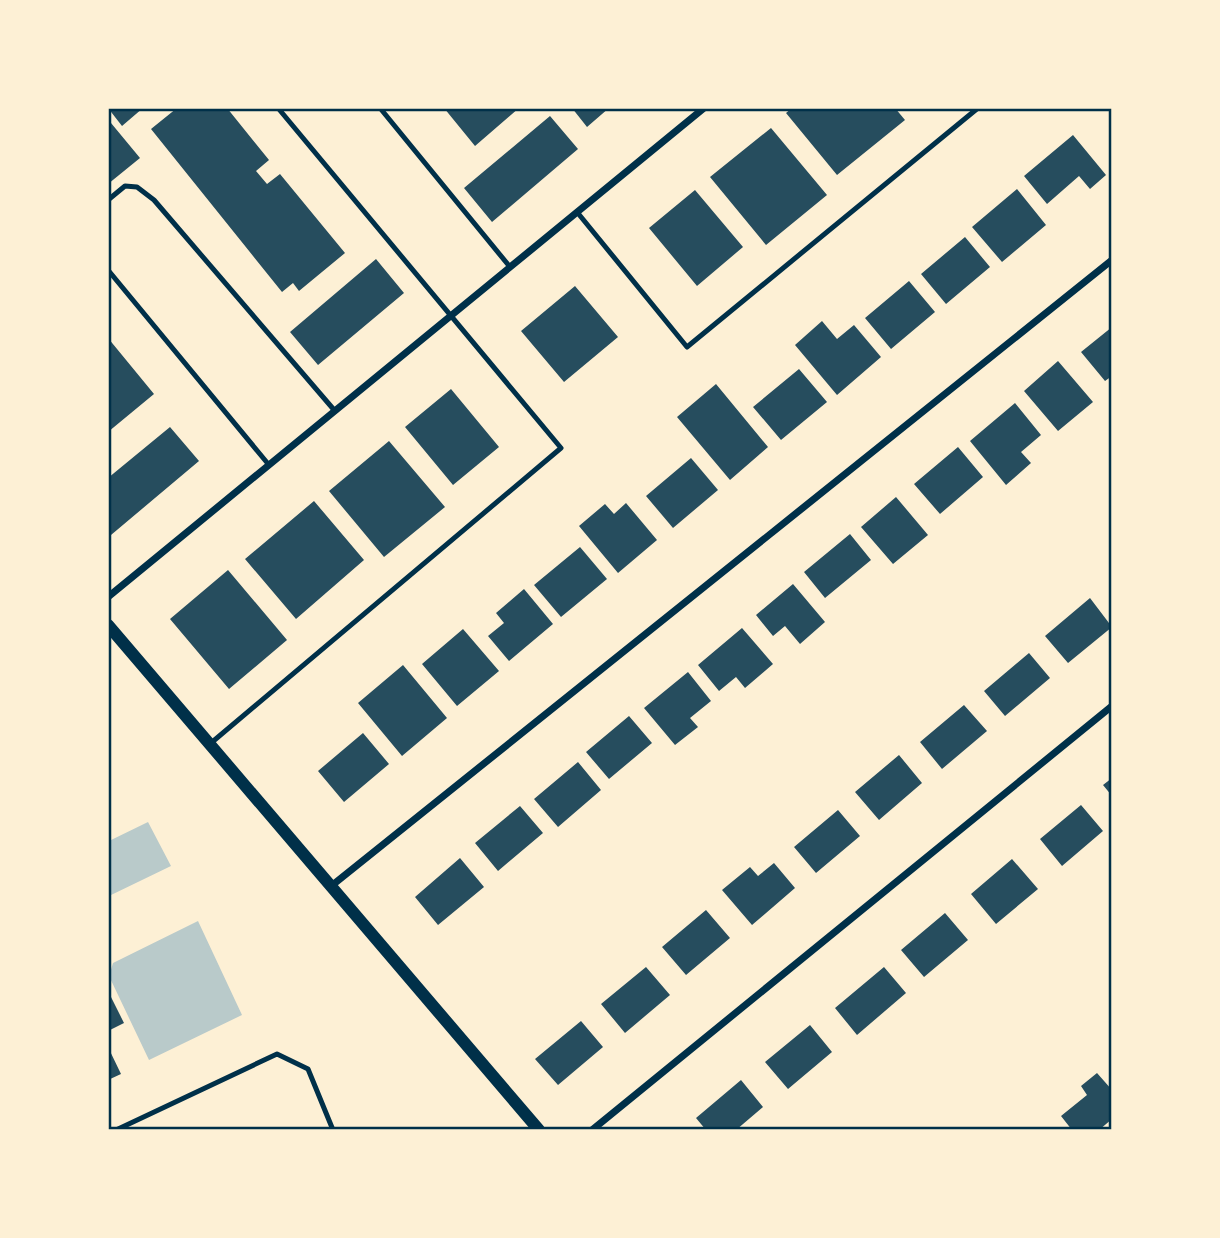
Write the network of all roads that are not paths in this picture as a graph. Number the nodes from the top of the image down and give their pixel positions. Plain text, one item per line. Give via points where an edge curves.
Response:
1 (278, 108) edge
2 (380, 108) edge
3 (978, 108) edge
4 (699, 110) edge
5 (108, 200) edge
6 (577, 212) junction
7 (1111, 260) edge
8 (510, 267) junction
9 (108, 270) edge
10 (450, 317) junction
11 (335, 411) junction
12 (270, 465) junction
13 (108, 597) edge
14 (108, 625) edge
15 (1111, 706) edge
16 (209, 744) junction
17 (330, 887) junction
18 (116, 1129) edge
19 (333, 1129) edge
20 (539, 1129) edge
21 (592, 1129) edge

1 - 10 lane
2 - 8 lane
3 - 6 lane via 687,347
4 - 6 street
5 - 11 lane via 125,187 137,187 154,200
6 - 8 street
7 - 17 street
8 - 10 street
9 - 12 lane
10 - 11 street
10 - 16 lane via 561,449
11 - 12 street
12 - 13 street
14 - 16 street
15 - 21 street
16 - 17 street
17 - 20 street
18 - 19 lane via 277,1054 308,1069

